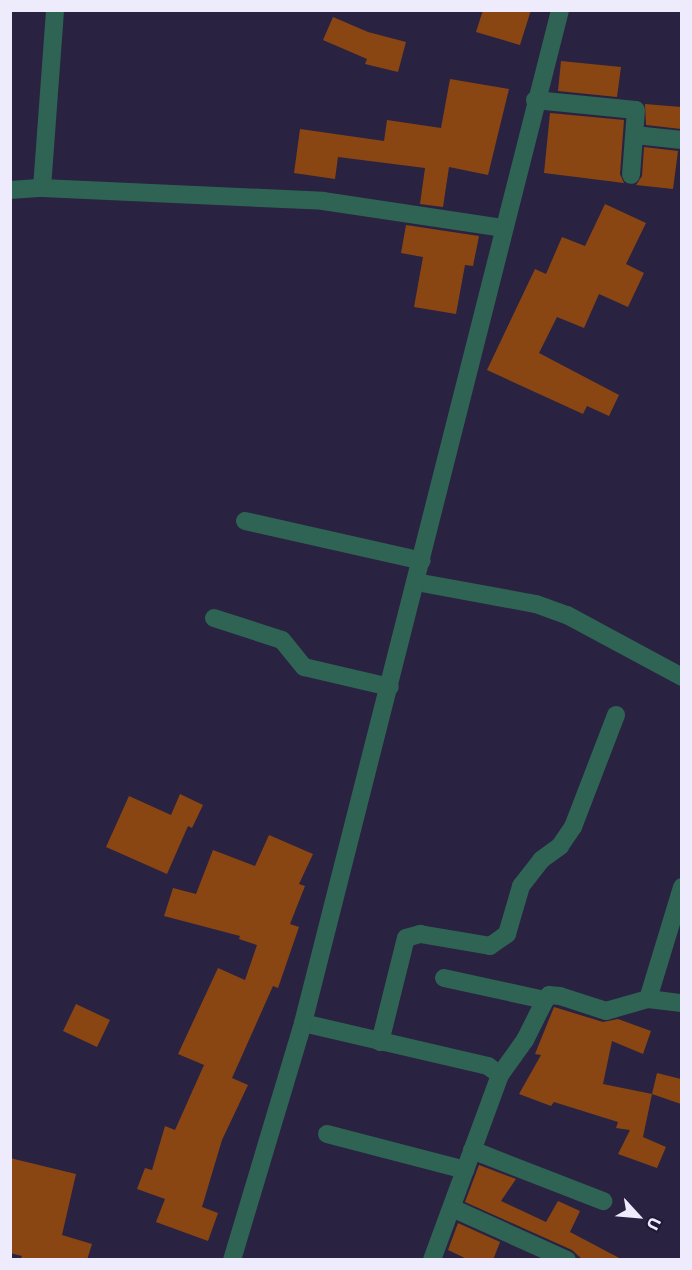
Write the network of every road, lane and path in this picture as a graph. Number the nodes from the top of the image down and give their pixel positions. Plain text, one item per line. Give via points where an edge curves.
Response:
1 (55, 10) edge
2 (560, 10) edge
3 (535, 100) junction
4 (635, 135) junction
5 (681, 140) edge
6 (631, 175) dead end
7 (42, 188) junction
8 (10, 190) edge
9 (504, 228) junction
10 (245, 521) dead end
11 (422, 561) junction
12 (416, 582) junction
13 (214, 618) dead end
14 (681, 677) edge
15 (390, 687) junction
16 (616, 715) dead end
17 (681, 887) edge
18 (444, 978) dead end
19 (648, 999) junction
20 (544, 1000) junction
21 (681, 1003) edge
22 (303, 1023) junction
23 (380, 1042) junction
24 (500, 1075) junction
25 (327, 1134) dead end
26 (472, 1149) junction
27 (465, 1170) junction
28 (603, 1201) dead end
29 (453, 1208) junction
30 (232, 1260) edge
31 (432, 1260) edge
32 (567, 1260) edge

1 - 7 street
2 - 3 street
3 - 4 street via 636,110
3 - 9 street
4 - 5 street
4 - 6 street
7 - 8 street
7 - 9 street via 322,201
9 - 11 street
10 - 11 street
11 - 12 street
12 - 14 street via 536,604 567,615
12 - 15 street
13 - 15 street via 282,640 304,667
15 - 22 street via 327,916
16 - 23 street via 573,827 521,886 507,934 490,946 420,934 406,938
17 - 19 street
18 - 20 street
19 - 20 street via 606,1011 560,996 549,995
19 - 21 street
20 - 24 street via 525,1040
22 - 23 street
22 - 30 street
23 - 24 street via 488,1066
24 - 26 street
25 - 27 street
26 - 27 street
26 - 28 street
27 - 29 street
29 - 31 street
29 - 32 street

